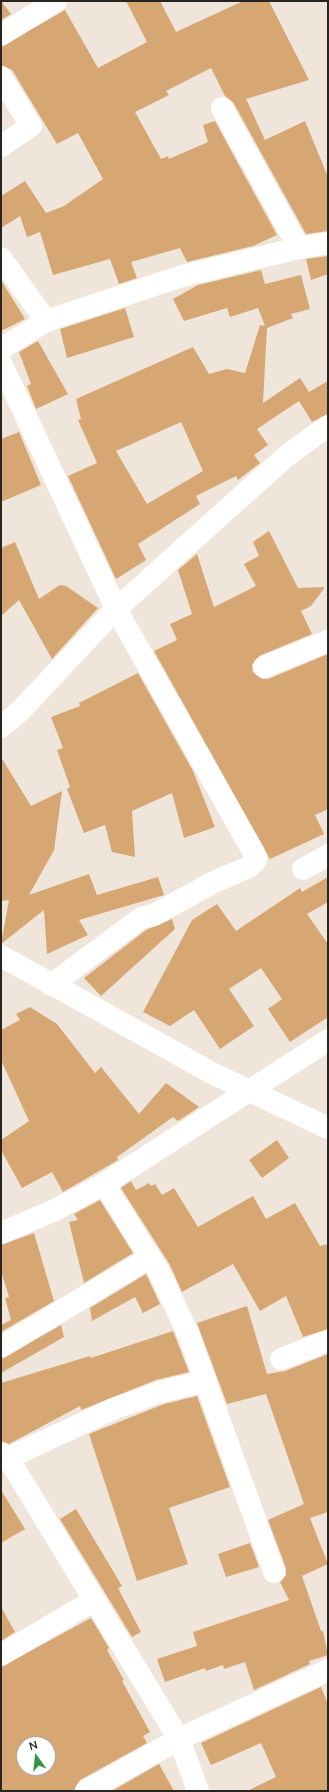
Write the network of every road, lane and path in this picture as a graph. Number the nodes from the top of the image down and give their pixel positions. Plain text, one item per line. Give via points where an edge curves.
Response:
1 (56, 1) edge
2 (1, 35) edge
3 (1, 77) edge
4 (222, 108) dead end
5 (1, 146) edge
6 (328, 243) edge
7 (299, 248) junction
8 (1, 258) edge
9 (46, 321) junction
10 (1, 349) edge
11 (1, 363) edge
12 (328, 426) edge
13 (116, 609) junction
14 (328, 641) edge
15 (264, 667) dead end
16 (1, 726) edge
17 (328, 855) edge
18 (303, 870) dead end
19 (1, 956) edge
20 (51, 985) junction
21 (328, 1040) edge
22 (251, 1090) junction
23 (328, 1128) edge
24 (104, 1184) junction
25 (1, 1233) edge
26 (149, 1258) junction
27 (328, 1341) edge
28 (1, 1347) edge
29 (280, 1359) dead end
30 (206, 1381) junction
31 (5, 1455) edge
32 (274, 1572) dead end
33 (93, 1601) junction
34 (1, 1655) edge
35 (328, 1670) edge
36 (179, 1739) junction
37 (86, 1791) edge
38 (198, 1791) edge

1 - 2 street
3 - 5 street via 31,126
4 - 7 street
6 - 7 street
7 - 9 street via 182,276
8 - 9 street
9 - 10 street
11 - 13 street
12 - 13 street via 289,454
13 - 16 street via 21,710
13 - 20 street via 256,860 249,867 214,882 154,915 141,918
14 - 15 street
17 - 18 street
19 - 20 street
20 - 22 street via 216,1075
21 - 22 street
22 - 23 street
22 - 24 street
24 - 25 street via 54,1211
24 - 26 street
26 - 28 street
26 - 30 street via 159,1272 188,1333
27 - 29 street
30 - 31 street via 160,1392 113,1409
30 - 32 street
31 - 33 street
33 - 34 street
33 - 36 street
35 - 36 street
36 - 37 street
36 - 38 street

